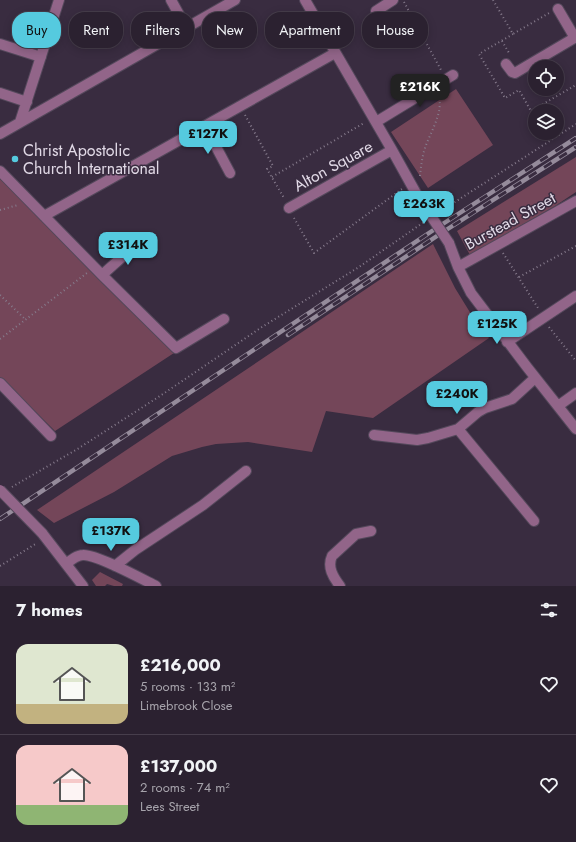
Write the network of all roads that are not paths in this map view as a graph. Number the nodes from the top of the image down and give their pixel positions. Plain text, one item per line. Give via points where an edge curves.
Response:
1 (59, 0) edge
2 (171, 0) edge
3 (235, 0) edge
4 (305, 0) edge
5 (393, 0) edge
6 (558, 9) road end
7 (376, 11) dead end
8 (178, 12) edge
9 (194, 23) edge
10 (576, 38) edge
11 (0, 44) edge
12 (149, 48) edge
13 (335, 53) junction
14 (41, 56) junction
15 (506, 64) dead end
16 (450, 78) road end
17 (0, 93) edge
18 (26, 102) junction
19 (374, 120) junction
20 (20, 122) junction
21 (205, 126) junction
22 (0, 134) edge
23 (392, 150) junction
24 (0, 171) edge
25 (230, 173) dead end
26 (576, 201) edge
27 (289, 208) dead end
28 (44, 216) junction
29 (140, 241) dead end
30 (458, 266) junction
31 (98, 271) junction
32 (576, 296) edge
33 (224, 319) dead end
34 (507, 342) junction
35 (535, 378) junction
36 (0, 383) edge
37 (576, 393) edge
38 (558, 406) junction
39 (458, 429) junction
40 (576, 429) edge
41 (374, 435) dead end
42 (51, 436) dead end
43 (246, 471) dead end
44 (0, 490) edge
45 (534, 521) dead end
46 (371, 531) dead end
47 (66, 564) junction
48 (115, 566) junction
49 (83, 586) edge
50 (156, 586) edge
51 (340, 586) edge

1 - 14 street
2 - 8 street
3 - 9 street
4 - 13 street
5 - 7 street
6 - 10 street
10 - 15 street via 515,73
11 - 14 street
12 - 20 street
13 - 19 street
13 - 21 street
14 - 18 street
16 - 19 street
17 - 18 street
18 - 20 street
19 - 23 street
20 - 22 street
21 - 25 street
21 - 28 street
23 - 27 street, Alton Square
23 - 30 street, bridge via 415,192 449,243
24 - 28 street
26 - 30 street, Burstead Street
28 - 31 street
29 - 31 street
30 - 34 street via 468,288
31 - 33 street via 176,348
32 - 34 street
34 - 35 street
35 - 38 street
35 - 39 street via 512,399 485,408
36 - 42 street
37 - 38 street
38 - 40 street
39 - 41 street via 417,440
39 - 45 street
43 - 48 street via 203,505
44 - 47 street, bridge via 42,533
46 - 51 street via 356,534 332,556 332,574
47 - 48 street via 76,557 88,555
47 - 49 street
48 - 50 street

